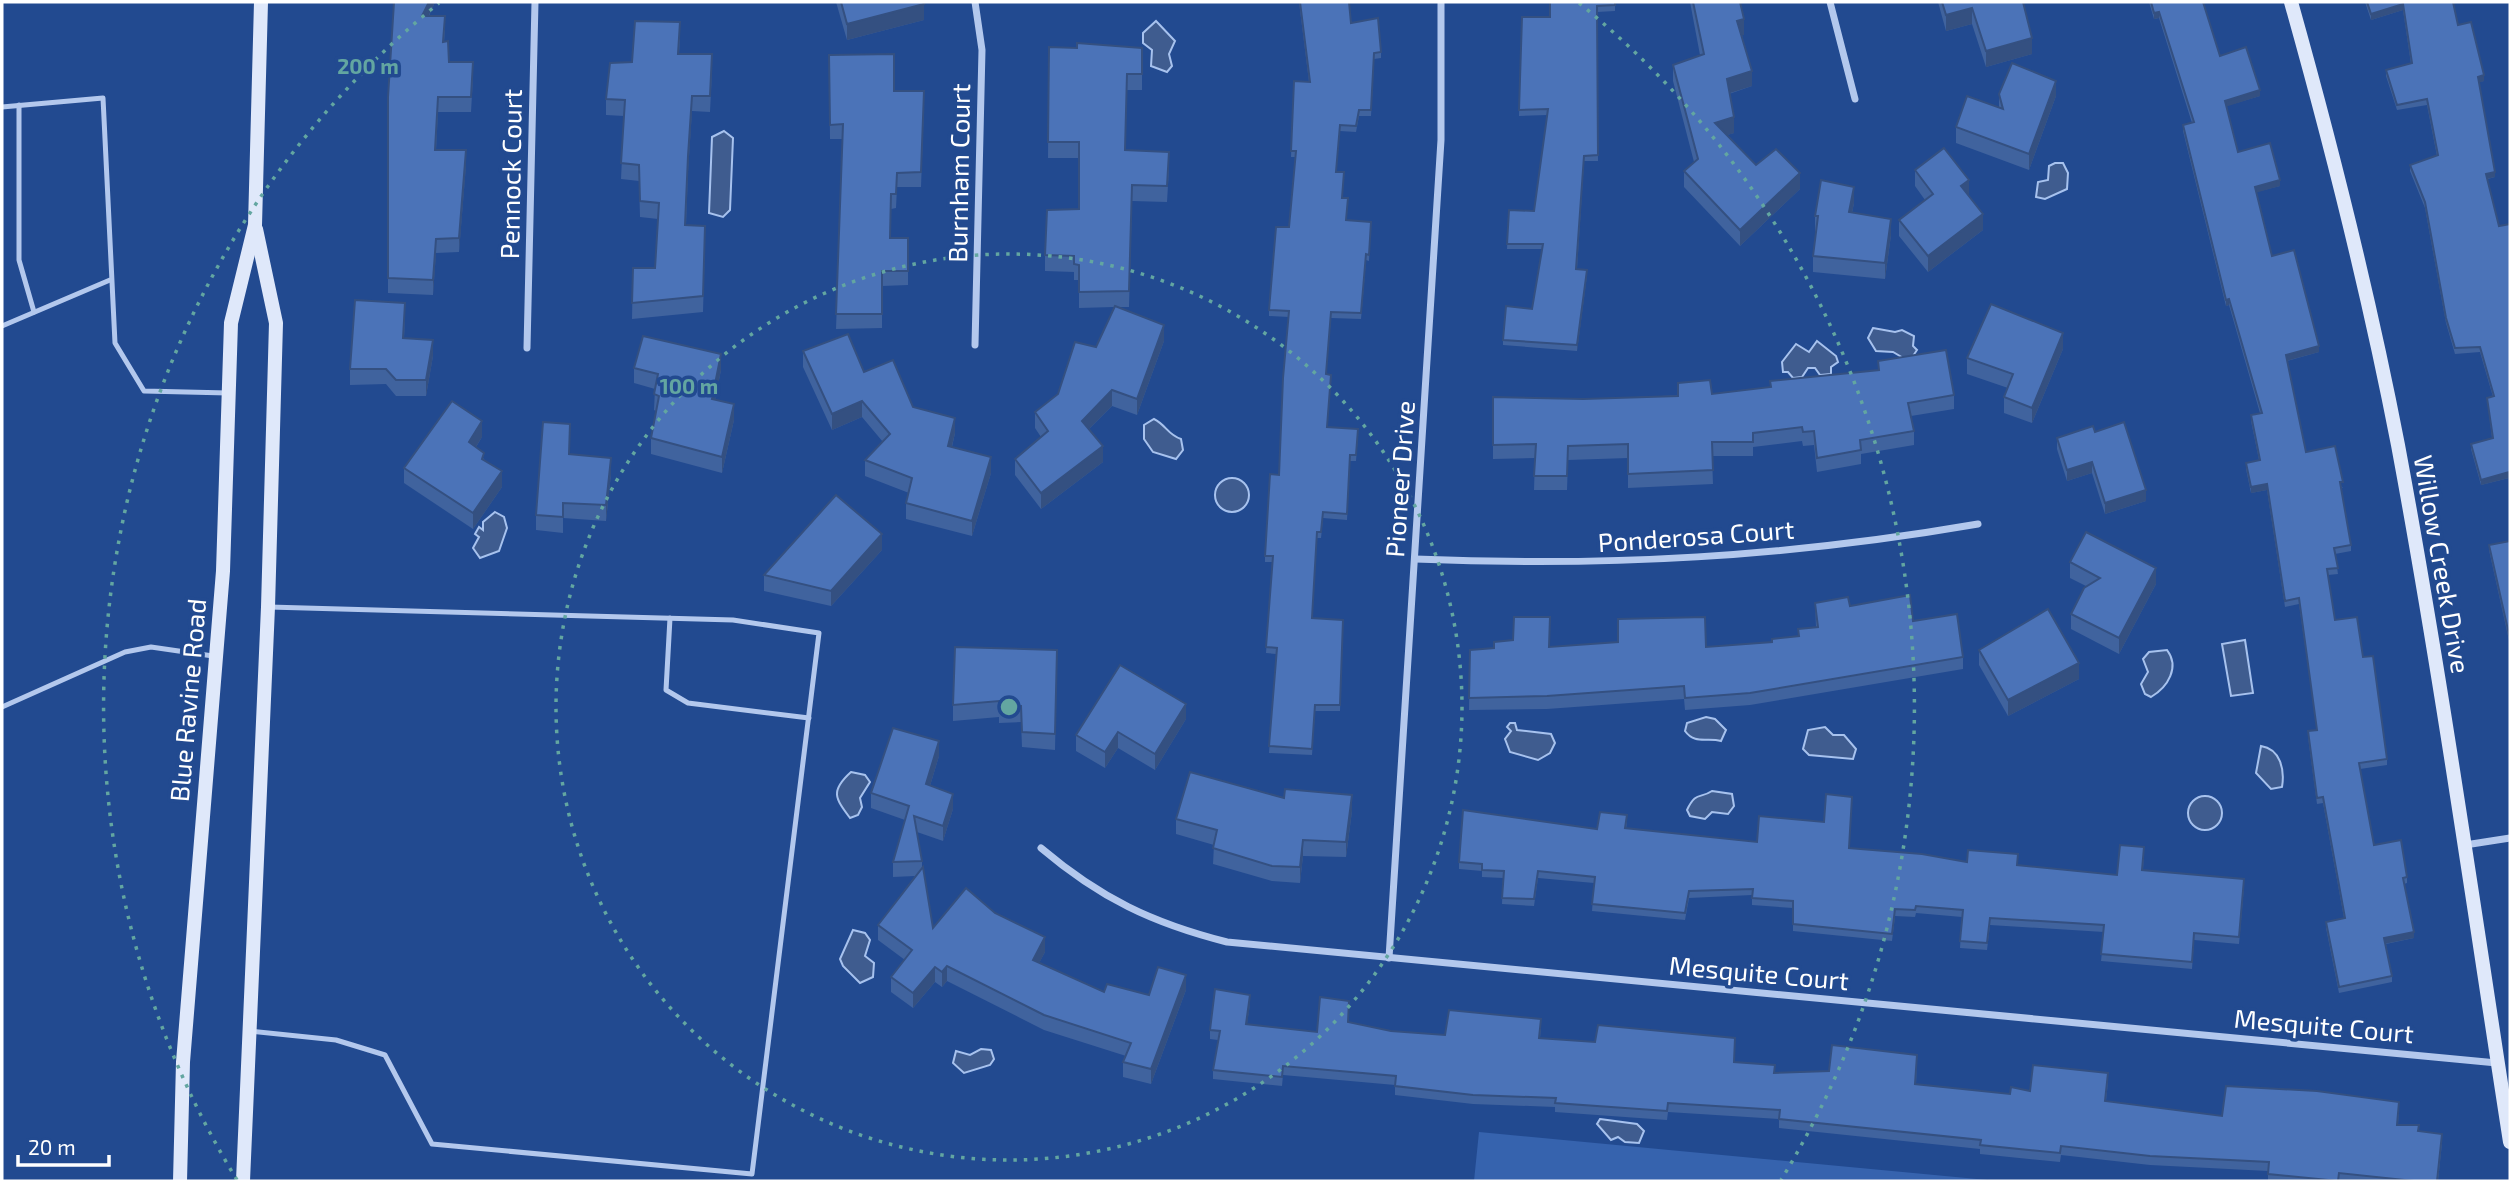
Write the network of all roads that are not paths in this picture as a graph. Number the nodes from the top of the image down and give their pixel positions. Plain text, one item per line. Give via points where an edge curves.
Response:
1 (261, 2) edge
2 (535, 2) edge
3 (975, 2) edge
4 (1441, 2) edge
5 (1830, 2) edge
6 (2291, 2) edge
7 (1855, 99) dead end
8 (19, 105) junction
9 (2, 107) edge
10 (255, 225) junction
11 (110, 280) junction
12 (34, 312) junction
13 (2, 326) edge
14 (975, 345) dead end
15 (527, 348) dead end
16 (228, 393) junction
17 (1978, 524) dead end
18 (1415, 559) junction
19 (268, 607) junction
20 (670, 618) junction
21 (214, 656) junction
22 (2, 707) edge
23 (808, 718) junction
24 (2510, 838) edge
25 (2464, 845) junction
26 (1041, 848) dead end
27 (1389, 958) junction
28 (247, 1031) junction
29 (2498, 1063) junction
30 (2510, 1142) edge
31 (752, 1178) edge
32 (180, 1181) edge
33 (243, 1181) edge

1 - 10 main road, Blue Ravine Road
2 - 15 street, Pennock Court
3 - 14 street, Burnham Court via 982,50
4 - 18 street, Pioneer Drive via 1441,140
5 - 7 street
6 - 25 main road, Willow Creek Drive via 2364,282 2397,443
8 - 9 lane
8 - 11 lane via 103,98
8 - 12 lane via 19,260
10 - 16 main road, Blue Ravine Road via 231,323
10 - 19 main road, Blue Ravine Road via 276,323
11 - 12 lane
11 - 16 lane via 115,342 144,391
12 - 13 lane
16 - 21 main road, Blue Ravine Road via 223,571
17 - 18 street, Ponderosa Court via 1762,555 1530,564
18 - 27 street, Pioneer Drive
19 - 20 lane
19 - 28 main road, Blue Ravine Road
20 - 23 lane via 666,690 688,703
20 - 23 lane via 733,620 818,633
21 - 22 lane via 151,648 125,652
21 - 32 main road, Blue Ravine Road via 183,1062
23 - 31 lane
24 - 25 street
25 - 29 main road, Willow Creek Drive
26 - 27 street, Mesquite Court via 1111,900 1178,930 1227,942
27 - 29 street, Mesquite Court
28 - 31 lane via 336,1040 385,1055 432,1144
28 - 33 main road, Blue Ravine Road
29 - 30 main road, Willow Creek Drive

